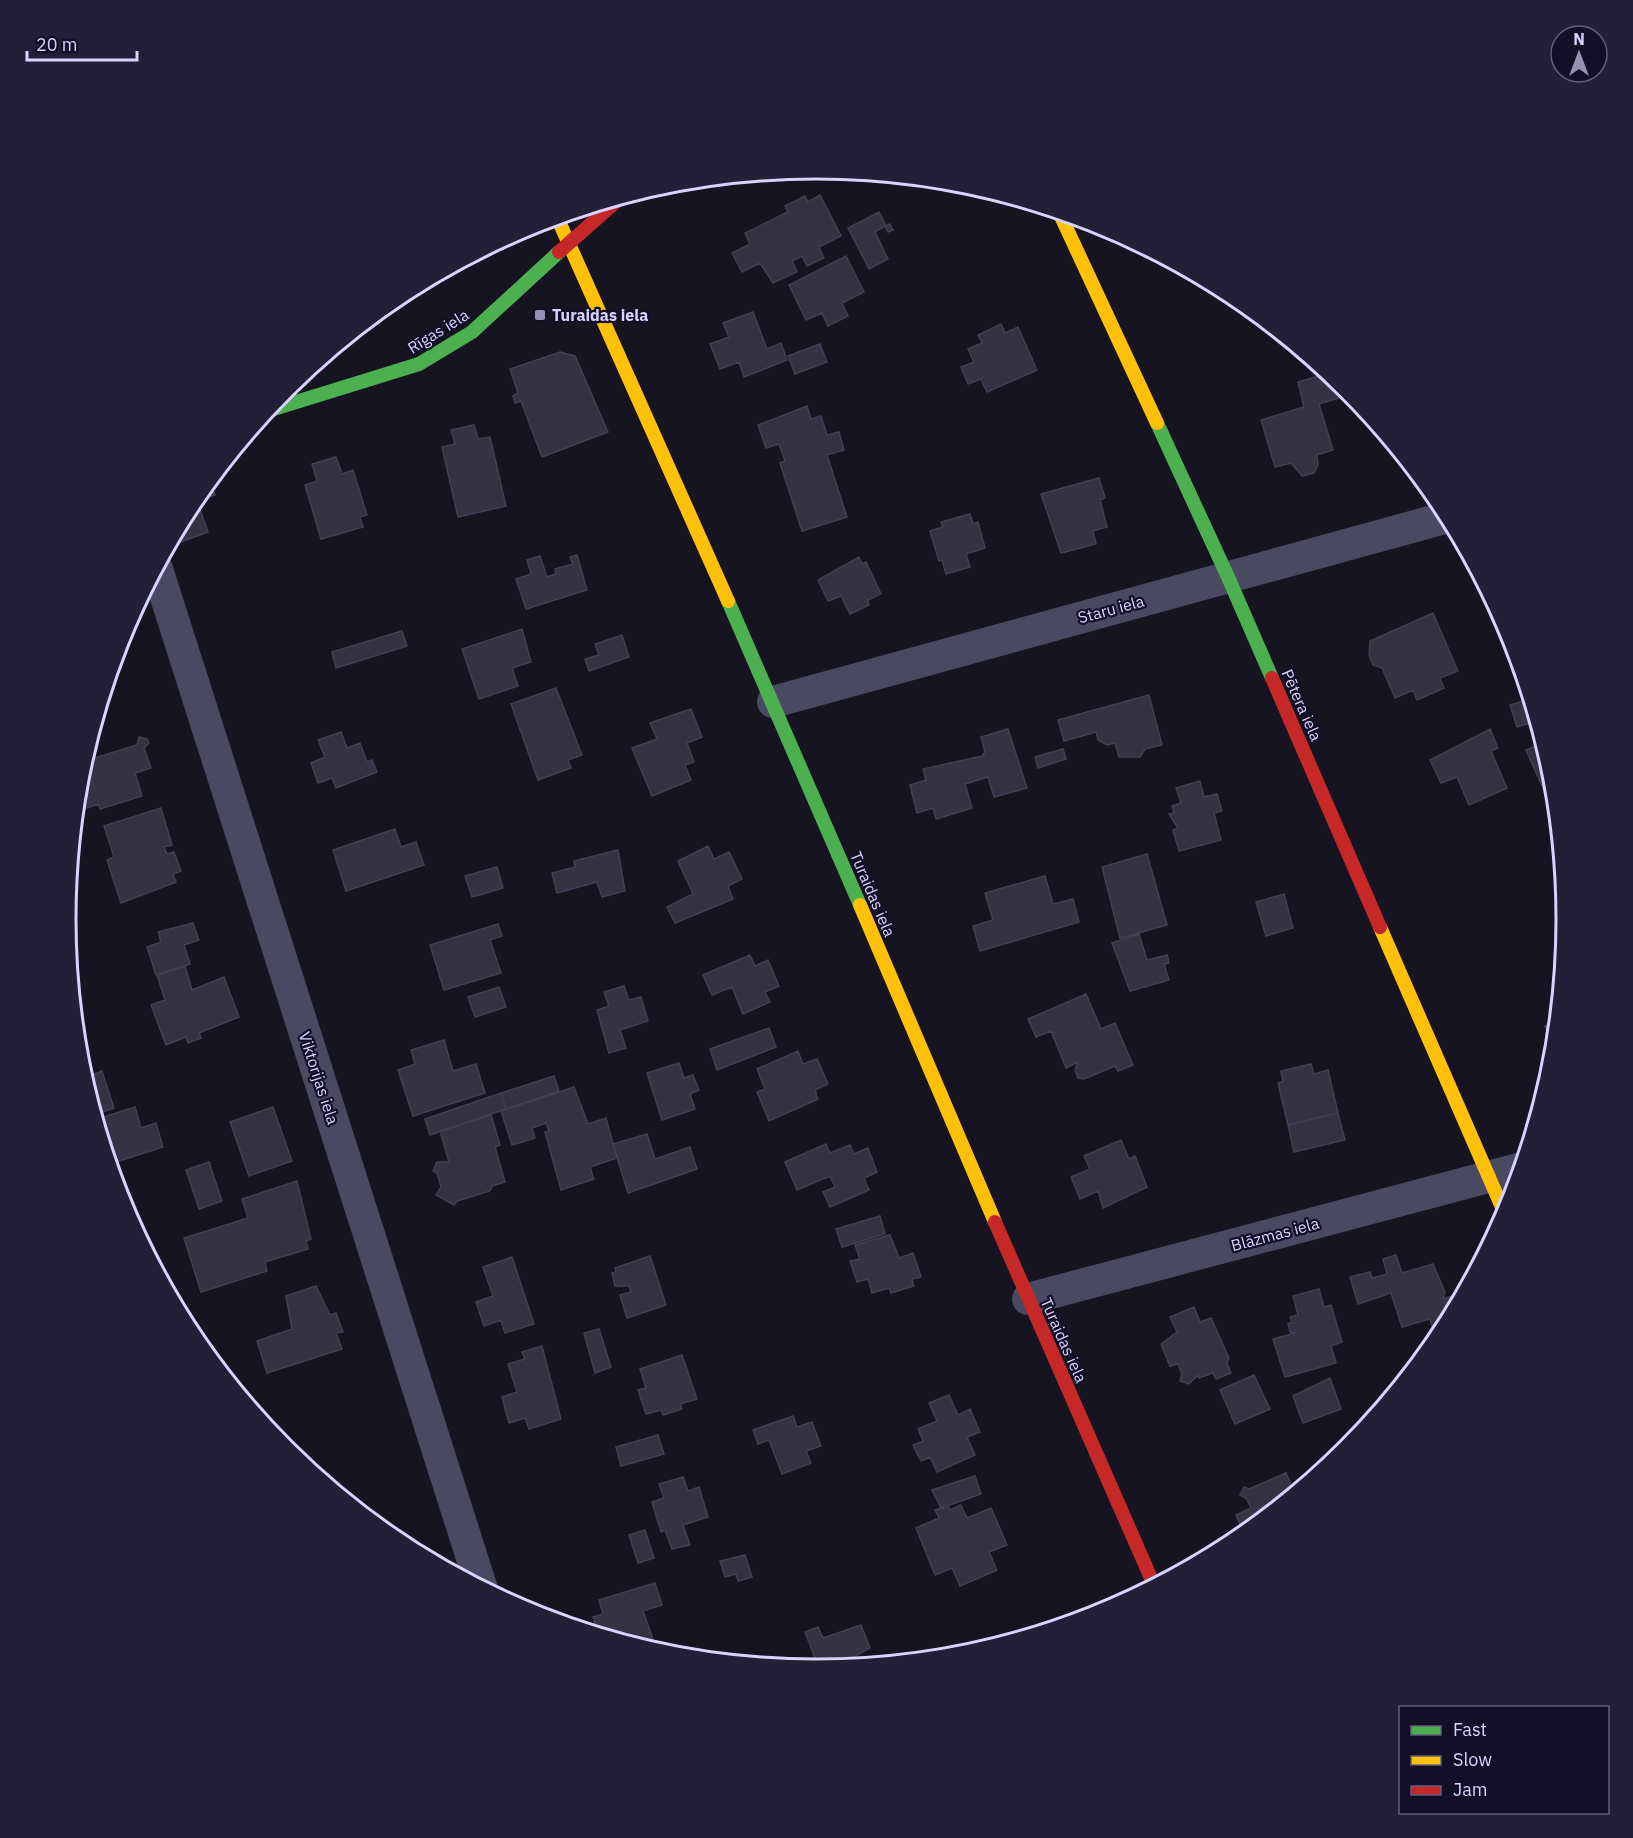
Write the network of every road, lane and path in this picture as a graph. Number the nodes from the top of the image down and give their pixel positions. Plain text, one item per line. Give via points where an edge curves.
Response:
1 (607, 209) edge
2 (1063, 221) edge
3 (561, 225) edge
4 (569, 243) junction
5 (284, 406) edge
6 (1439, 519) edge
7 (1228, 577) junction
8 (160, 579) edge
9 (773, 702) junction
10 (1512, 1171) edge
11 (1489, 1177) junction
12 (1500, 1201) edge
13 (1028, 1299) junction
14 (478, 1577) edge
15 (1151, 1579) edge

1 - 4 street, Rīgas iela
2 - 7 street, Pētera iela
3 - 4 street, Turaidas iela
4 - 5 street, Rīgas iela via 472,332 419,364
4 - 9 street, Turaidas iela
6 - 7 street, Staru iela
7 - 9 street, Staru iela
7 - 11 street, Pētera iela
8 - 14 street, Viktorijas iela
9 - 13 street, Turaidas iela
10 - 11 street, Blāzmas iela
11 - 12 street, Pētera iela
11 - 13 street, Blāzmas iela
13 - 15 street, Turaidas iela

